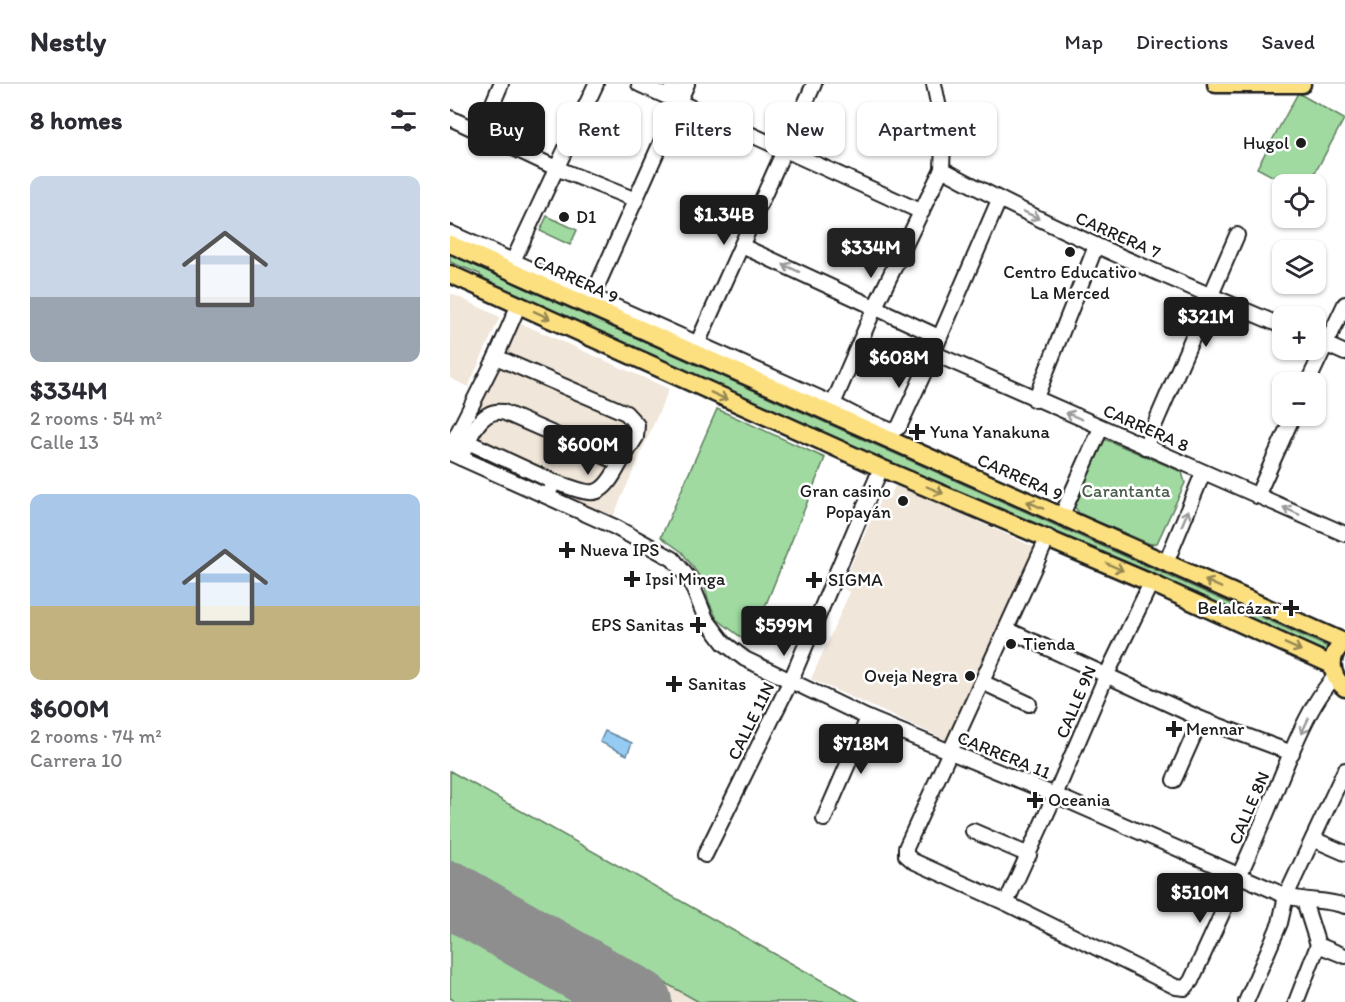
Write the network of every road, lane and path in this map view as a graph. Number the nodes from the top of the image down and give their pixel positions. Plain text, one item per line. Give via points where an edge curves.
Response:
1 (501, 84) edge
2 (596, 84) edge
3 (639, 84) edge
4 (671, 84) edge
5 (687, 84) edge
6 (814, 84) edge
7 (933, 84) edge
8 (1218, 84) edge
9 (1302, 84) edge
10 (493, 102) edge
11 (678, 102) junction
12 (806, 102) edge
13 (450, 118) edge
14 (468, 126) edge
15 (532, 156) edge
16 (655, 156) edge
17 (781, 156) edge
18 (797, 156) edge
19 (556, 168) junction
20 (942, 169) junction
21 (636, 200) junction
22 (999, 200) junction
23 (922, 212) junction
24 (450, 233) edge
25 (1237, 236) dead end
26 (450, 244) edge
27 (742, 246) junction
28 (1096, 246) junction
29 (513, 261) junction
30 (450, 274) edge
31 (450, 282) edge
32 (1212, 296) junction
33 (590, 302) junction
34 (1345, 304) edge
35 (875, 307) junction
36 (518, 308) junction
37 (1272, 322) edge
38 (643, 331) junction
39 (668, 331) junction
40 (1326, 334) edge
41 (939, 337) junction
42 (1326, 344) edge
43 (696, 348) junction
44 (933, 353) junction
45 (1345, 353) edge
46 (496, 357) junction
47 (1035, 400) junction
48 (833, 404) junction
49 (862, 418) junction
50 (1288, 426) edge
51 (1101, 428) junction
52 (468, 442) junction
53 (1145, 447) junction
54 (450, 448) edge
55 (905, 448) junction
56 (456, 456) edge
57 (620, 463) junction
58 (881, 468) junction
59 (1203, 473) junction
60 (554, 482) junction
61 (547, 496) junction
62 (1257, 496) junction
63 (1061, 517) junction
64 (1345, 534) edge
65 (1048, 537) junction
66 (1166, 563) junction
67 (1151, 583) junction
68 (1006, 629) junction
69 (1344, 642) edge
70 (1107, 674) junction
71 (1337, 677) edge
72 (791, 680) junction
73 (982, 682) junction
74 (1029, 704) dead end
75 (868, 718) junction
76 (1201, 719) junction
77 (951, 753) junction
78 (1292, 753) junction
79 (1345, 770) edge
80 (1174, 780) dead end
81 (1055, 795) junction
82 (824, 819) dead end
83 (973, 831) dead end
84 (1313, 838) junction
85 (1345, 853) edge
86 (705, 855) dead end
87 (1029, 855) junction
88 (1240, 877) junction
89 (1286, 896) junction
90 (1304, 901) junction
91 (1006, 903) junction
92 (1345, 906) edge
93 (1318, 945) junction
94 (1345, 956) edge
95 (1301, 998) edge
96 (1246, 1002) edge

1 - 10 street
2 - 19 street
3 - 11 street
4 - 11 street
5 - 11 street
6 - 12 street
7 - 20 street via 940,113
8 - 9 main road
13 - 14 street
15 - 19 street
16 - 21 street
17 - 27 street
18 - 23 street
19 - 21 street
19 - 29 street
20 - 22 street, CARRERA 7
20 - 23 street
21 - 33 street
22 -> 28 street, CARRERA 7
22 - 41 street
23 - 35 street
24 - 29 street
25 - 32 street
26 - 33 main road, CARRERA 9
35 -> 27 street
27 - 43 street
28 - 32 street, CARRERA 7
28 - 47 street
29 - 33 street
30 - 36 main road
31 - 36 street
32 - 37 street, CARRERA 7
32 - 53 street
33 - 38 main road, CARRERA 9
33 - 39 street
34 - 40 street
35 - 41 street
35 - 48 street
36 - 46 street
36 -> 58 main road
38 - 39 main road
38 - 43 main road, CARRERA 9
39 - 43 street
41 - 44 street
42 - 45 street
43 - 48 street
43 - 55 main road, CARRERA 9
44 - 47 street, CARRERA 8
44 - 49 street via 896,430
46 - 54 street
46 - 57 street via 626,413 637,425 636,437
51 -> 47 street, CARRERA 8
48 - 49 street
49 - 55 street
50 - 62 street
51 - 53 street, CARRERA 8
51 - 63 street
52 - 56 street
52 - 57 street via 486,416 503,412
52 - 60 street
53 - 59 street, CARRERA 8
63 -> 55 main road, CARRERA 9
56 - 61 street, CARRERA 11
57 - 60 street via 604,489 590,493
58 -> 65 main road
58 - 72 street, CALLE 11N
59 - 62 street, CARRERA 8
66 -> 59 street
60 - 61 street
61 - 72 street, CARRERA 11 via 673,559 690,580 706,619 724,643 745,659
64 -> 62 street, CARRERA 8
63 - 66 main road, CARRERA 9
65 -> 67 main road
65 - 68 street
69 -> 66 main road, CARRERA 9
67 - 70 street, CALLE 9N
67 -> 71 main road
68 - 70 street
68 - 73 street
69 - 71 main road via 1335,651
70 - 76 street
70 - 81 street, CALLE 9N
71 -> 78 street, CALLE 8N via 1317,700
72 - 75 street, CARRERA 11
72 - 86 street, CALLE 11N
73 - 74 street
73 - 77 street
75 - 77 street, CARRERA 11
75 - 82 street
76 - 78 street
76 - 80 street
77 - 81 street, CARRERA 11
77 - 91 street via 906,855
78 - 88 street, CALLE 8N
79 - 84 street
81 - 87 street, CALLE 9N
81 - 88 street, CARRERA 11
83 - 87 street
84 - 85 street
84 - 89 street
87 - 91 street, CALLE 9N
88 - 89 street, CARRERA 11
88 - 91 street, CALLE 8N via 1185,988
89 - 90 street, CARRERA 11
89 - 96 street via 1280,923
90 - 92 street, CARRERA 11 via 1331,901
90 - 93 street
93 - 94 street
93 - 95 street

